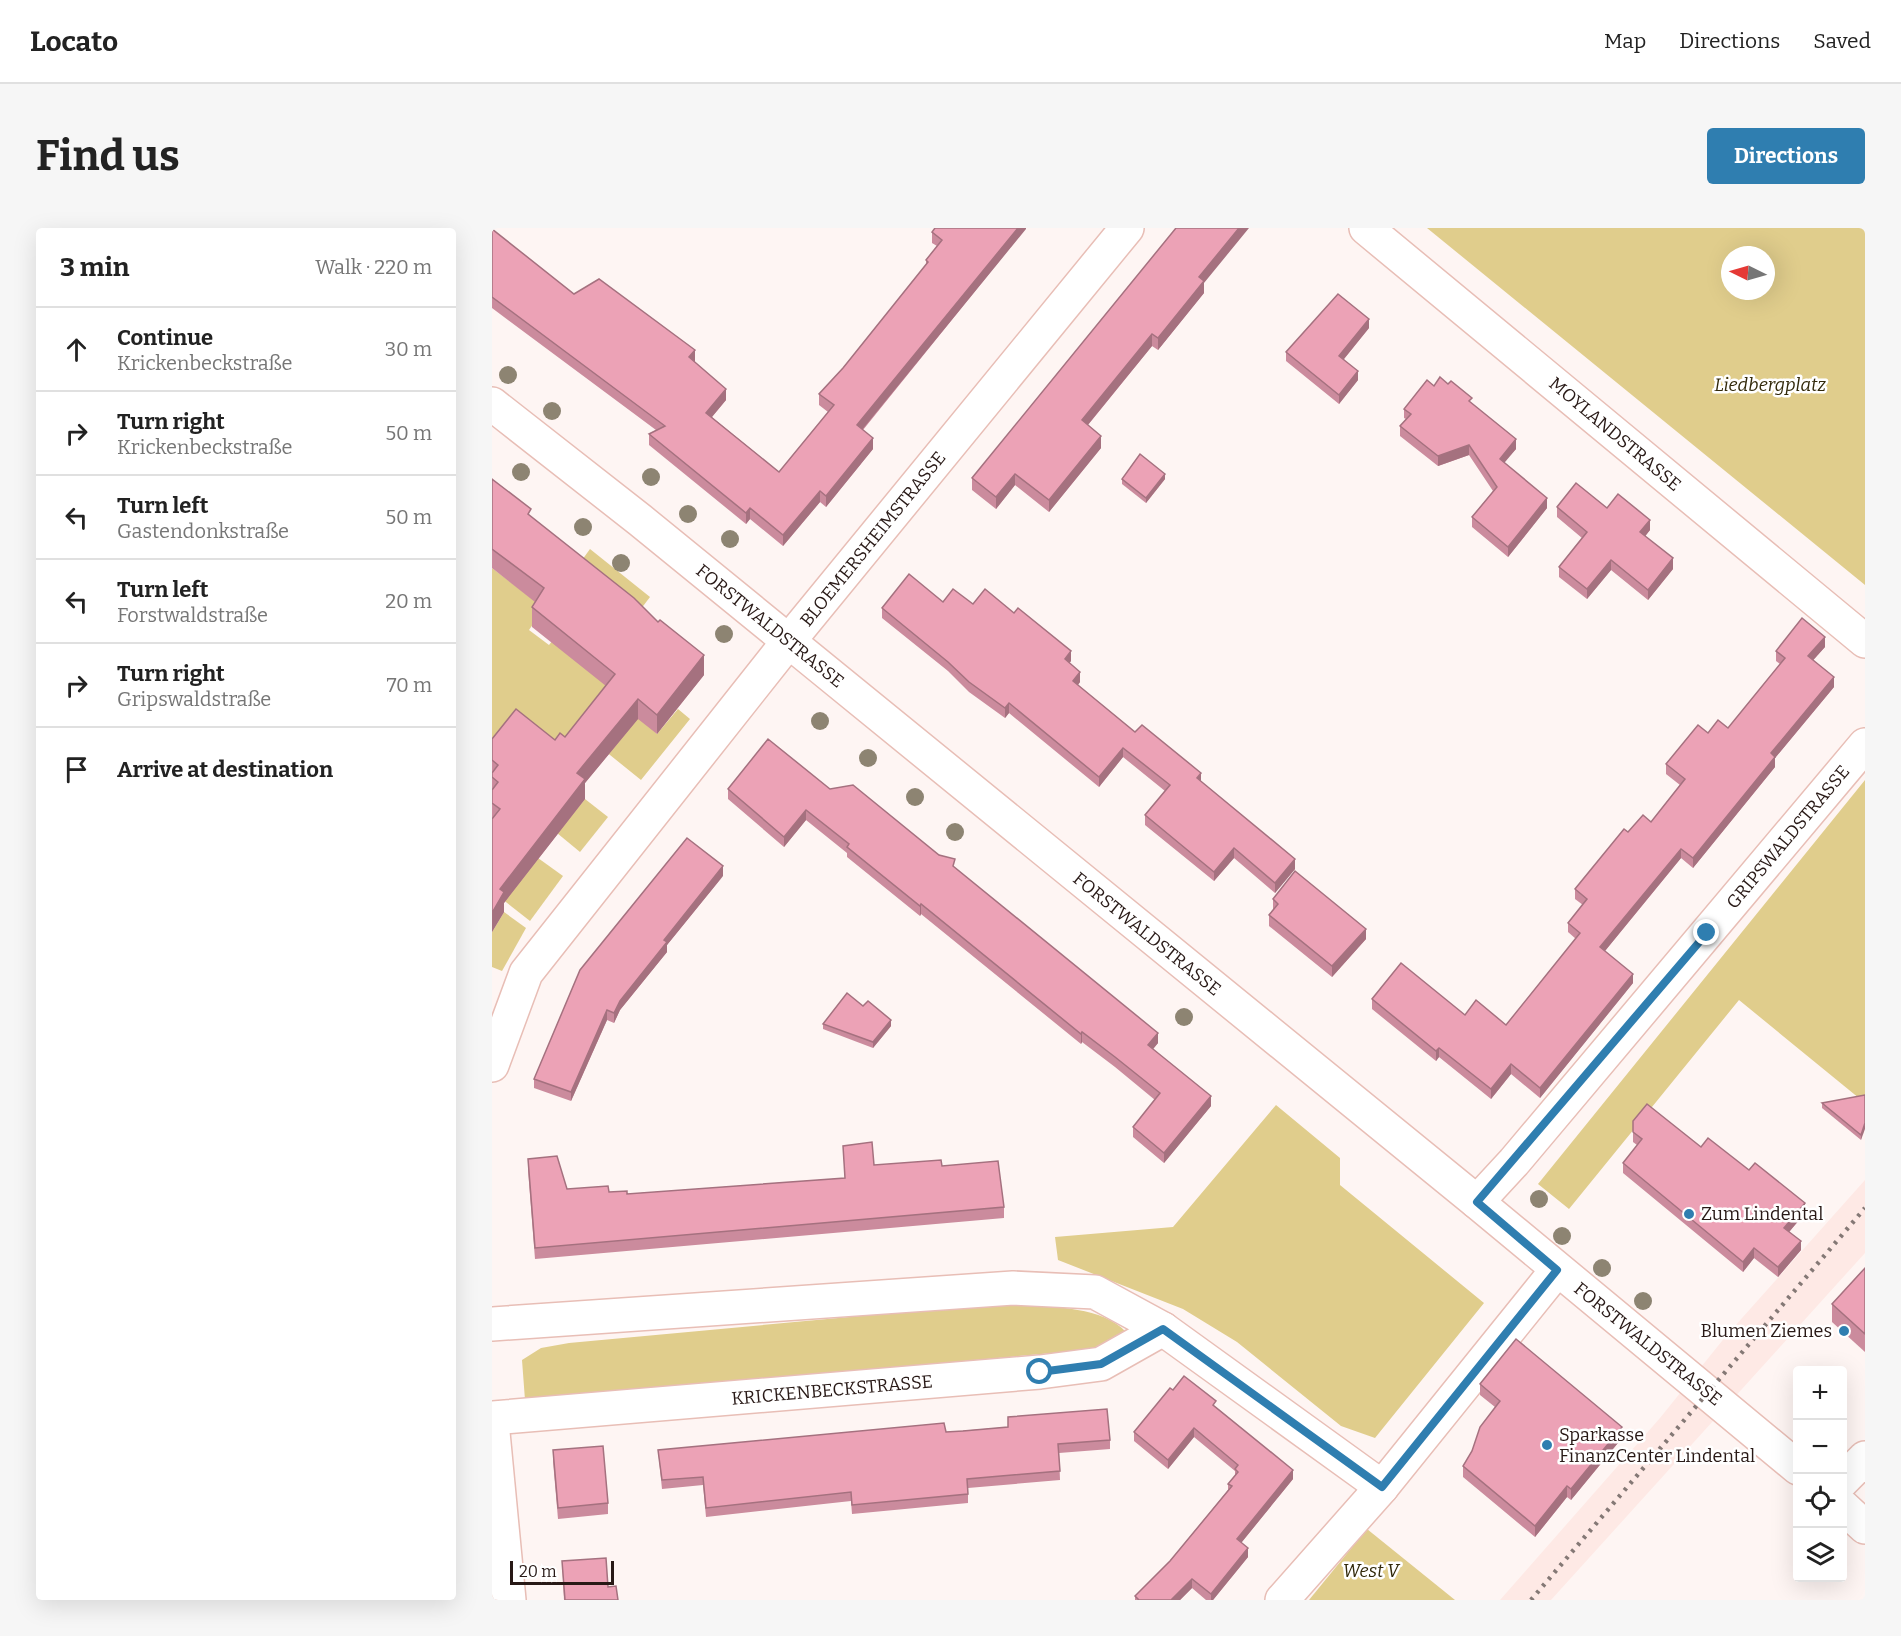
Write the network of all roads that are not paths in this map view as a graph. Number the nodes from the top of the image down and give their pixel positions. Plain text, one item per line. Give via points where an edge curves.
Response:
1 (1127, 228) edge
2 (1366, 228) edge
3 (492, 404) edge
4 (1865, 641) edge
5 (788, 642) junction
6 (1865, 745) edge
7 (492, 1065) edge
8 (1477, 1202) junction
9 (1557, 1270) junction
10 (492, 1324) edge
11 (1163, 1329) junction
12 (492, 1420) edge
13 (1865, 1458) edge
14 (1793, 1465) edge
15 (1847, 1476) edge
16 (1382, 1487) junction
17 (1847, 1511) edge
18 (1865, 1527) edge
19 (509, 1600) edge
20 (1282, 1600) edge

1 - 5 street, BLOEMERSHEIMSTRASSE
2 - 4 street, MOYLANDSTRASSE
3 - 5 street, FORSTWALDSTRASSE
5 - 7 street, BLOEMERSHEIMSTRASSE via 526,973
5 - 8 street, FORSTWALDSTRASSE
6 - 8 street, GRIPSWALDSTRASSE
8 - 9 street, FORSTWALDSTRASSE
9 - 14 street, FORSTWALDSTRASSE
9 - 16 street
10 - 11 street via 1013,1288 1095,1292
11 - 12 street, KRICKENBECKSTRASSE via 1101,1364
11 - 16 street
12 - 19 street
13 - 15 street
16 - 20 street
17 - 18 street

